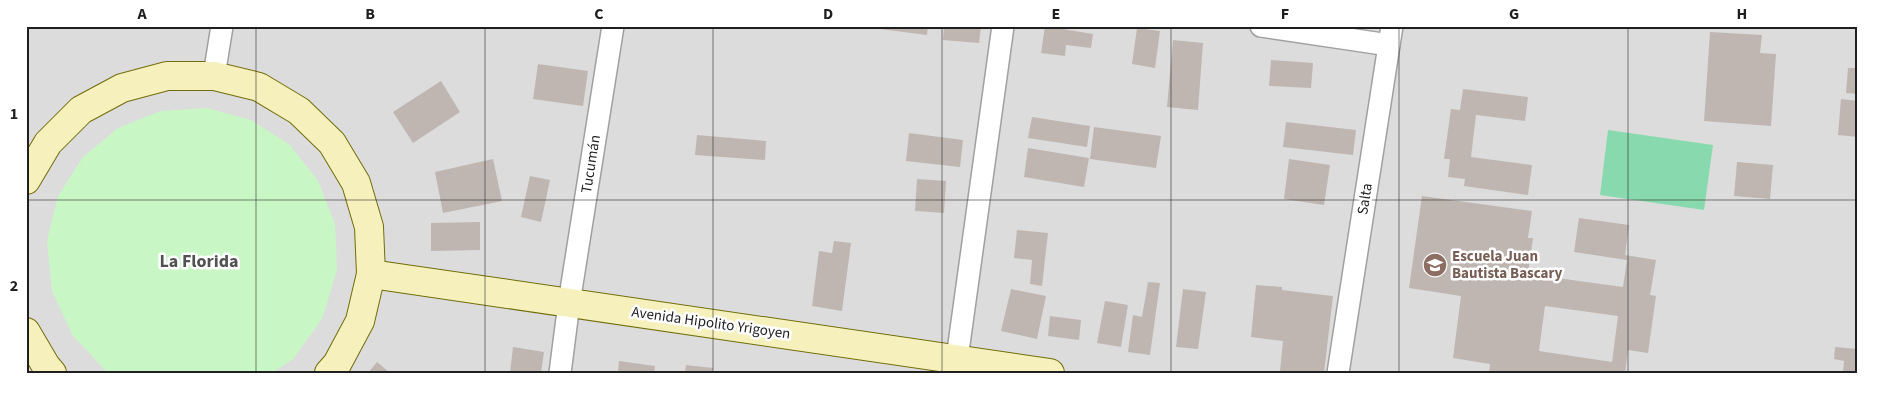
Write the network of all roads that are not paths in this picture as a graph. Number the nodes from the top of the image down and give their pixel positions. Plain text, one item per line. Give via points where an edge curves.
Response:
1 (222, 26) edge
2 (613, 26) edge
3 (1003, 26) edge
4 (1260, 26) edge
5 (1390, 36) edge
6 (214, 76) junction
7 (26, 180) edge
8 (371, 274) junction
9 (569, 302) junction
10 (26, 332) edge
11 (956, 366) edge
12 (52, 373) edge
13 (329, 373) edge
14 (560, 373) edge
15 (1050, 373) edge
16 (1338, 373) edge

1 - 6 street
2 - 9 street, Tucumán
3 - 11 street
4 - 5 street
5 - 16 street, Salta
6 - 7 street via 167,76 122,88 82,110 48,144
6 - 8 street via 259,88 299,110 332,143 356,183 370,227
8 - 9 street, Avenida Hipolito Yrigoyen
8 - 13 street via 360,321
9 - 11 street, Avenida Hipolito Yrigoyen
9 - 14 street, Tucumán
10 - 12 street
11 - 15 street, Avenida Hipolito Yrigoyen

